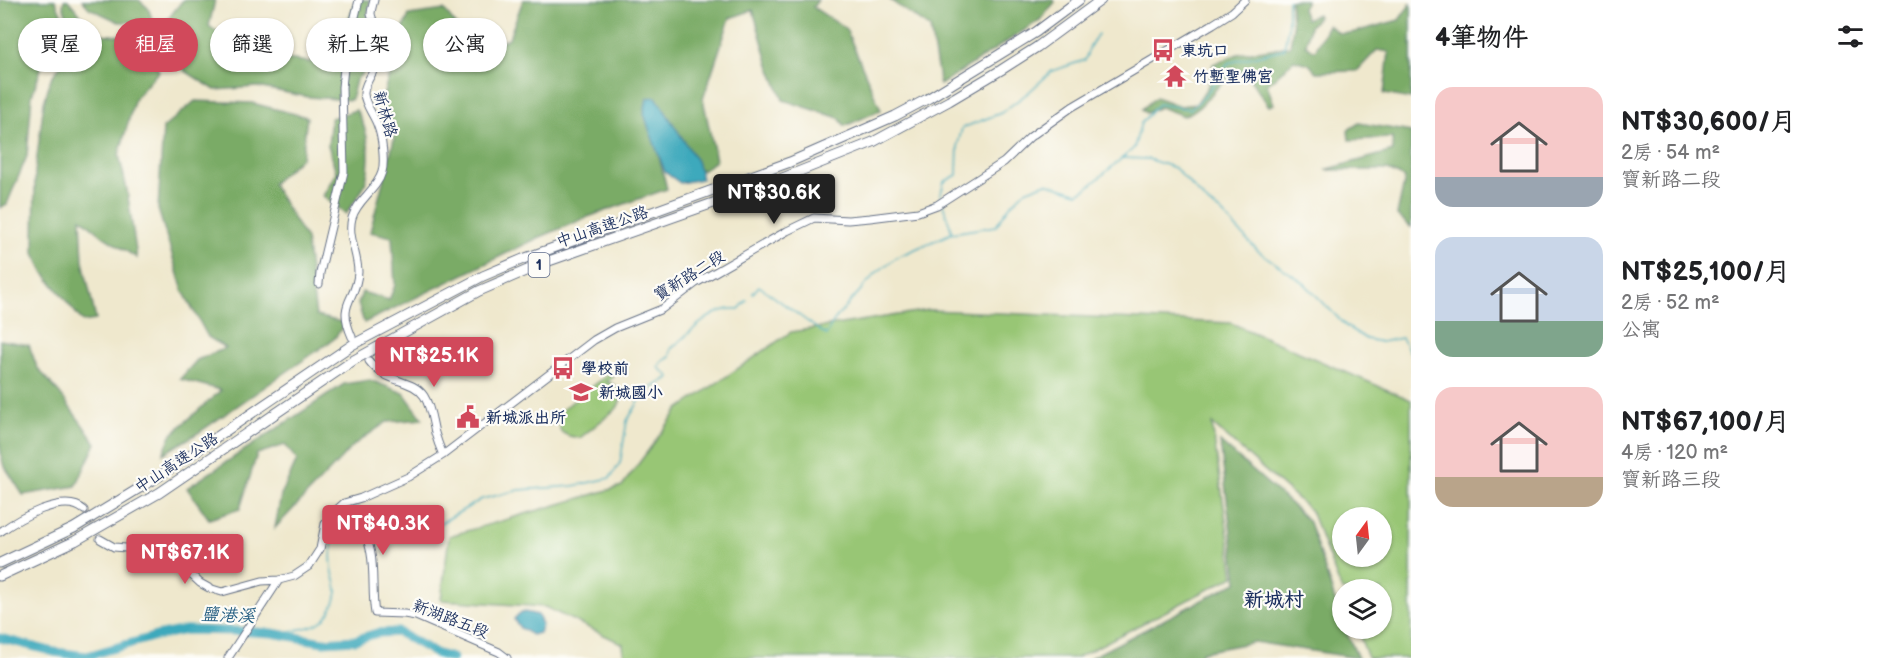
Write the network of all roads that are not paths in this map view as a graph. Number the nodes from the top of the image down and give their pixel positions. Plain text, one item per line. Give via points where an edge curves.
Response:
1 (359, 0) edge
2 (374, 0) edge
3 (1079, 0) edge
4 (1101, 0) edge
5 (1245, 0) edge
6 (320, 284) dead end
7 (352, 337) dead end
8 (369, 362) dead end
9 (443, 455) junction
10 (84, 510) dead end
11 (334, 512) junction
12 (0, 532) edge
13 (100, 539) tunnel mouth
14 (0, 563) edge
15 (0, 576) edge
16 (279, 580) junction
17 (228, 658) edge
18 (507, 658) edge

1 - 6 street via 342,87 344,172
2 - 7 street, 新林路 via 371,13 382,48 378,66 363,92 378,127 382,171 352,216 358,270 346,308 346,323
3 - 14 highway, 中山高速公路 / 1 via 1036,32 896,116 809,155 542,252 452,292 352,345 206,446 74,528
4 - 15 highway, 中山高速公路 / 1 via 1010,64 873,142 770,183 546,262 479,291 354,360 159,493 75,541
5 - 9 street, 寶新路二段 via 1213,24 1072,107 1030,137 1004,162 937,205 918,212 848,220 814,218 788,231 696,283 662,309 594,340
8 - 9 street via 376,371 423,394
9 - 11 street, 寶新路二段 via 408,477 344,503
10 - 12 street via 70,504 49,507
11 - 16 street via 325,524 320,549 309,566
11 - 18 street, 新湖路五段 via 364,533 372,560 375,613 416,616
13 - 16 street via 114,547 137,549 171,562 200,583 222,592
16 - 17 street

